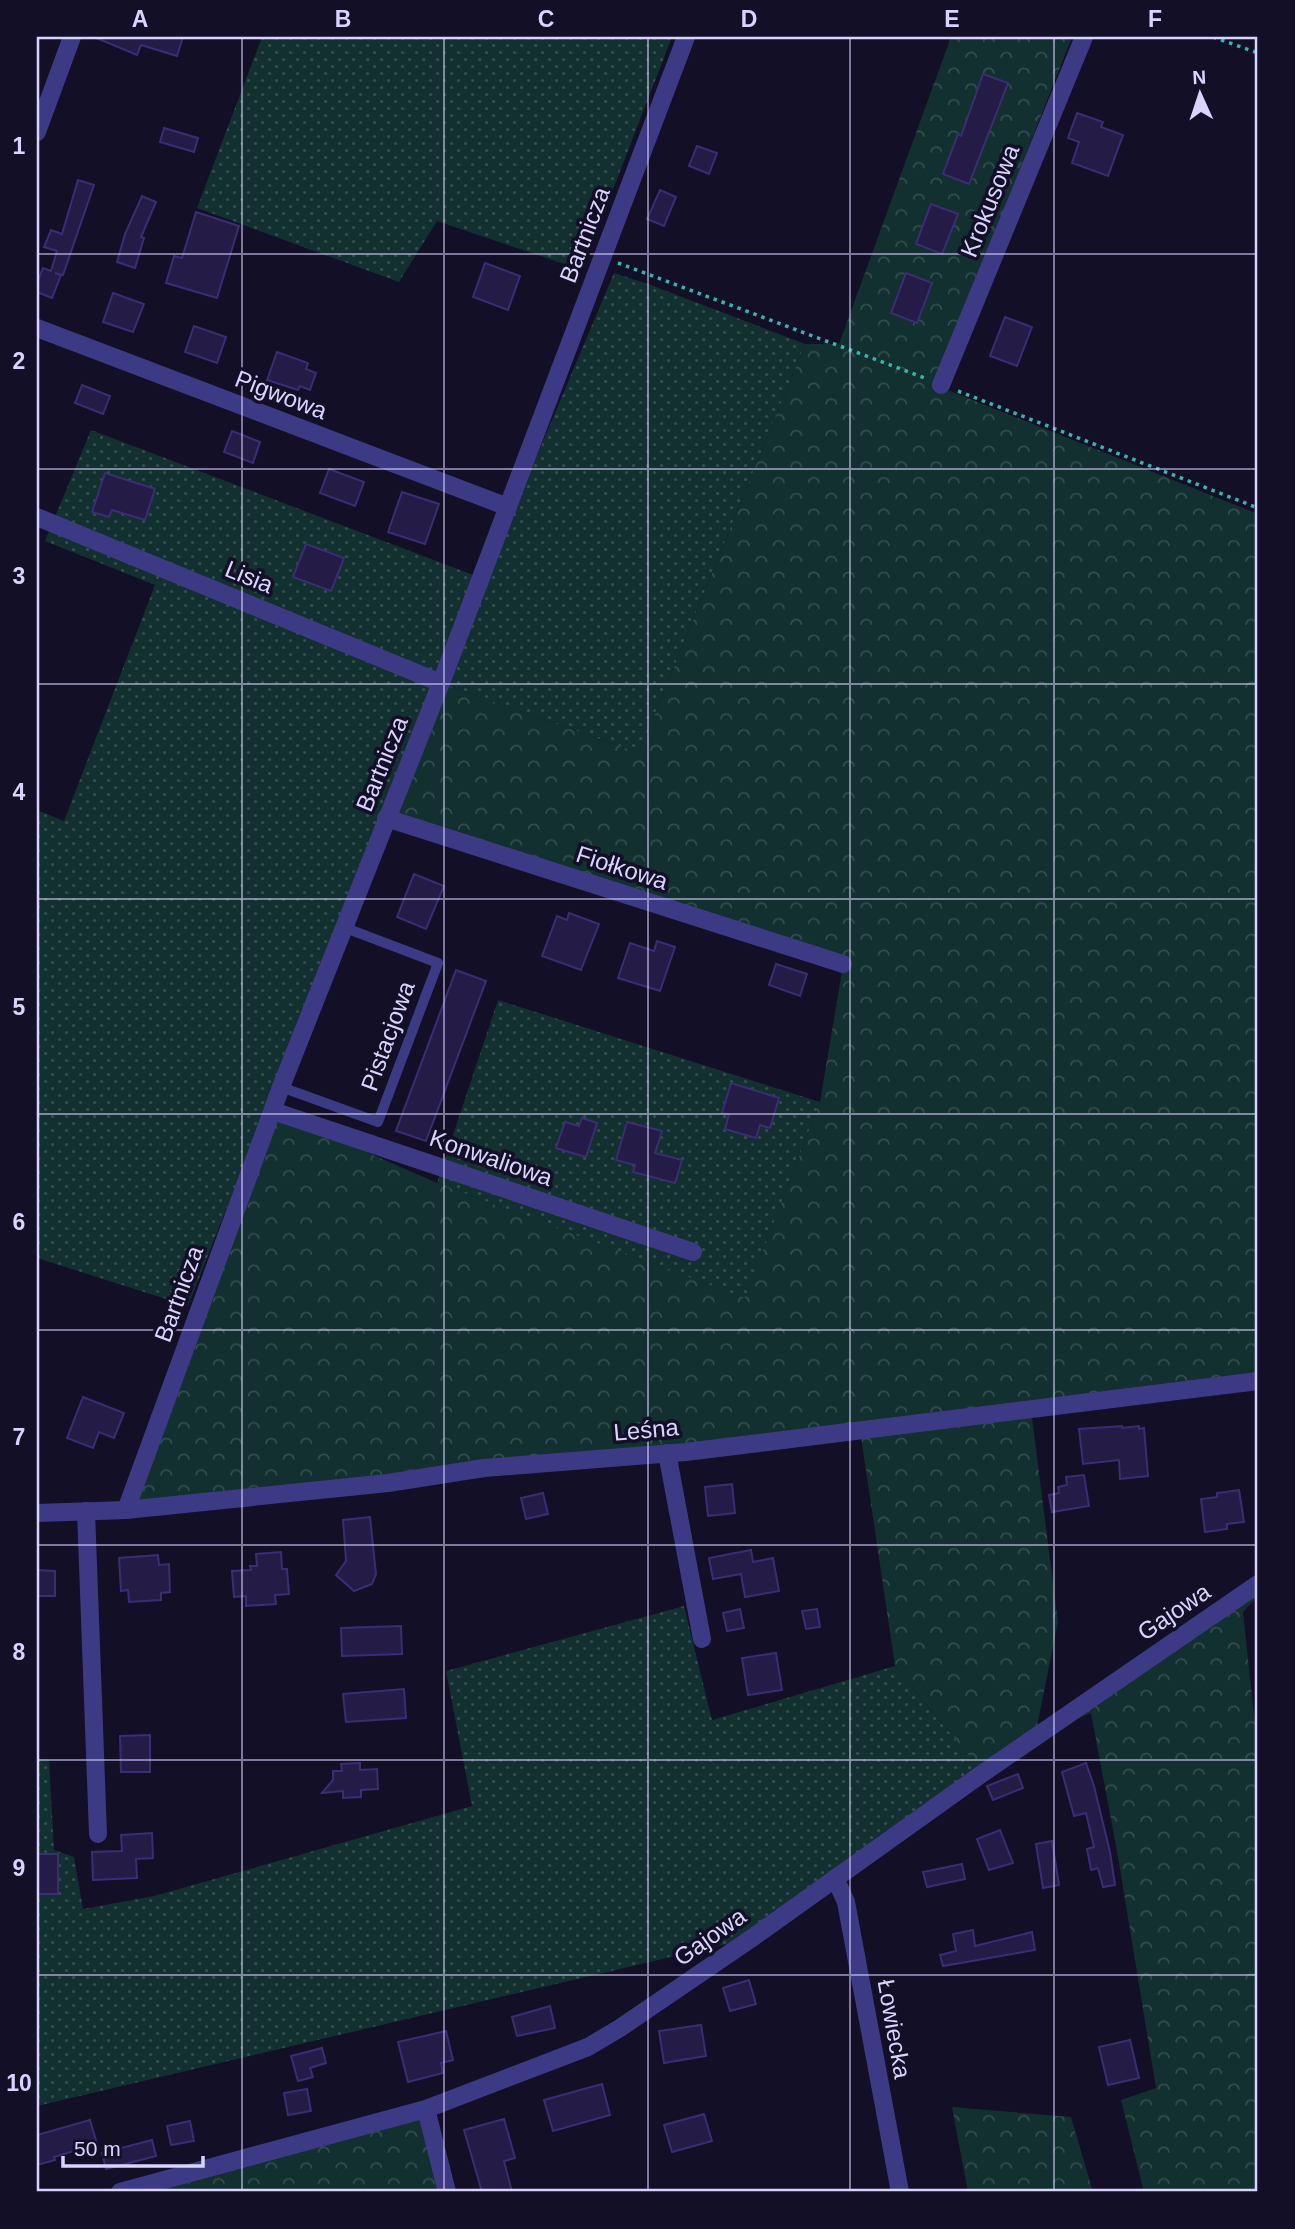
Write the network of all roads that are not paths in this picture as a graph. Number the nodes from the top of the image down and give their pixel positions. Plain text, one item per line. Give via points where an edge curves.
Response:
1 (72, 37) edge
2 (685, 37) edge
3 (1084, 37) edge
4 (37, 132) edge
5 (37, 328) edge
6 (941, 385) dead end
7 (508, 507) junction
8 (37, 517) edge
9 (441, 683) junction
10 (386, 818) junction
11 (343, 927) junction
12 (843, 964) dead end
13 (281, 1087) junction
14 (273, 1111) junction
15 (693, 1252) dead end
16 (1258, 1381) edge
17 (667, 1453) junction
18 (126, 1510) junction
19 (86, 1511) junction
20 (37, 1513) edge
21 (1258, 1584) edge
22 (702, 1639) dead end
23 (98, 1834) dead end
24 (835, 1878) junction
25 (426, 2109) junction
26 (120, 2192) edge
27 (447, 2192) edge
28 (900, 2192) edge

1 - 4 street
2 - 7 street, Bartnicza
3 - 6 street, Krokusowa
5 - 7 street, Pigwowa
7 - 9 street, Bartnicza
8 - 9 street, Lisia
9 - 10 street, Bartnicza
10 - 11 street, Bartnicza
10 - 12 street, Fiołkowa
11 - 13 street, Bartnicza
11 - 13 lane, Pistacjowa via 438,963 379,1122
13 - 14 street, Bartnicza
14 - 15 street, Konwaliowa
14 - 18 street, Bartnicza
16 - 17 street, Leśna
17 - 18 street, Leśna via 484,1468 388,1483
17 - 22 street
18 - 19 street, Leśna
19 - 20 street, Leśna
19 - 23 street
21 - 24 street, Gajowa
24 - 25 street, Gajowa via 588,2047
24 - 28 street, Łowiecka via 846,1902
25 - 26 street, Gajowa
25 - 27 street

